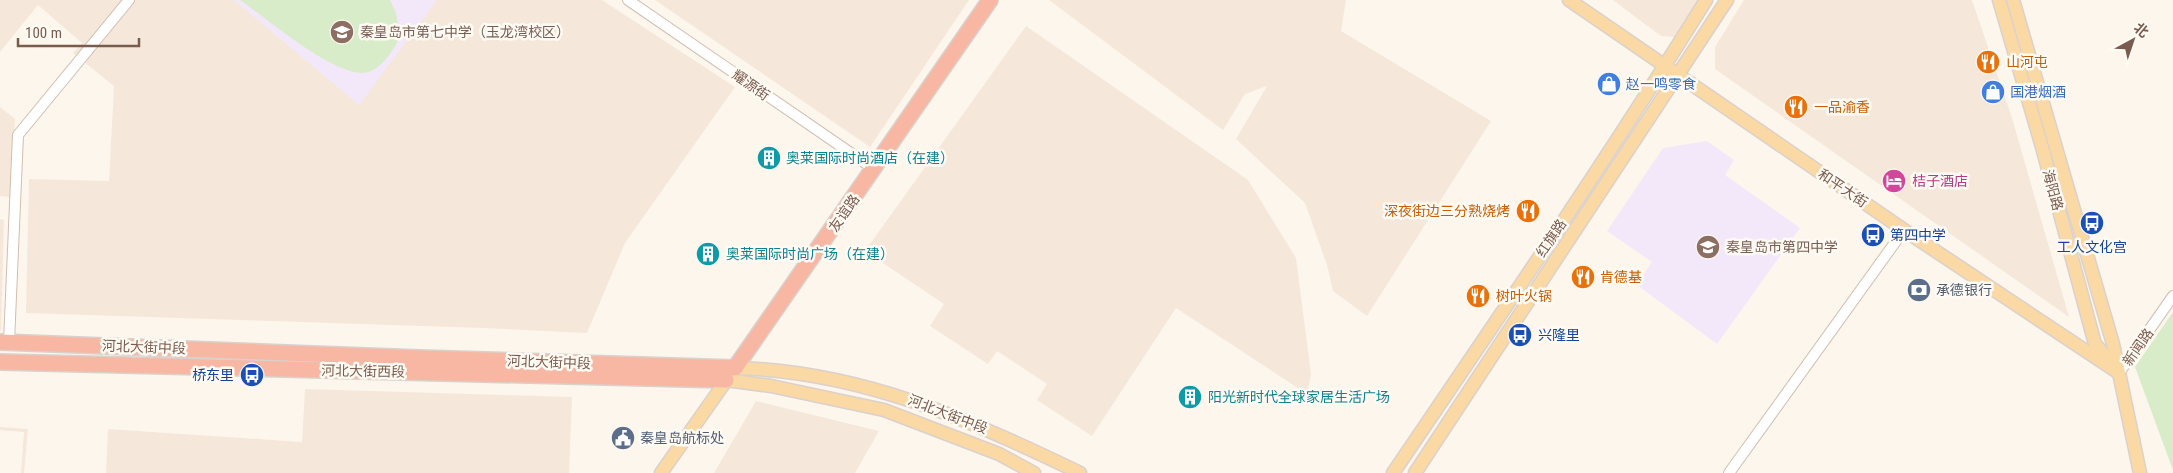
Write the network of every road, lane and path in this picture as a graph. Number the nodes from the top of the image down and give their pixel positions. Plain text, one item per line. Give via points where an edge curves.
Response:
1 (130, 0) edge
2 (628, 0) edge
3 (990, 0) edge
4 (1569, 0) edge
5 (1706, 0) edge
6 (1727, 0) edge
7 (1998, 0) edge
8 (2013, 0) edge
9 (1664, 66) junction
10 (1678, 75) junction
11 (874, 169) junction
12 (1904, 230) junction
13 (2173, 296) edge
14 (4, 342) edge
15 (0, 362) edge
16 (735, 368) junction
17 (2119, 373) junction
18 (726, 380) junction
19 (661, 473) edge
20 (1034, 473) edge
21 (1080, 473) edge
22 (1392, 473) edge
23 (1415, 473) edge
24 (1729, 473) edge
25 (2140, 473) edge

1 - 14 street via 18,135
2 - 11 street, 耀源街
3 - 11 highway, 友谊路
4 - 9 main road, 和平大街
5 - 9 main road, 红旗路
6 - 10 main road
7 - 17 main road, 海阳路 via 2095,344
8 - 17 main road, 海阳路
9 - 10 main road, 和平大街
9 - 22 main road, 红旗路
10 - 12 main road, 和平大街
10 - 23 main road
11 - 16 highway, 友谊路
12 - 17 main road, 和平大街
12 - 24 street
13 - 17 street, 新闻路
14 - 16 highway, 河北大街中段
15 - 18 highway, 河北大街西段
16 - 18 main road, 友谊路
16 - 21 main road, 河北大街中段 via 774,369 836,379 897,395 953,415
17 - 25 main road, 海阳路
18 - 19 main road, 友谊路
18 - 20 main road via 884,410 999,454

